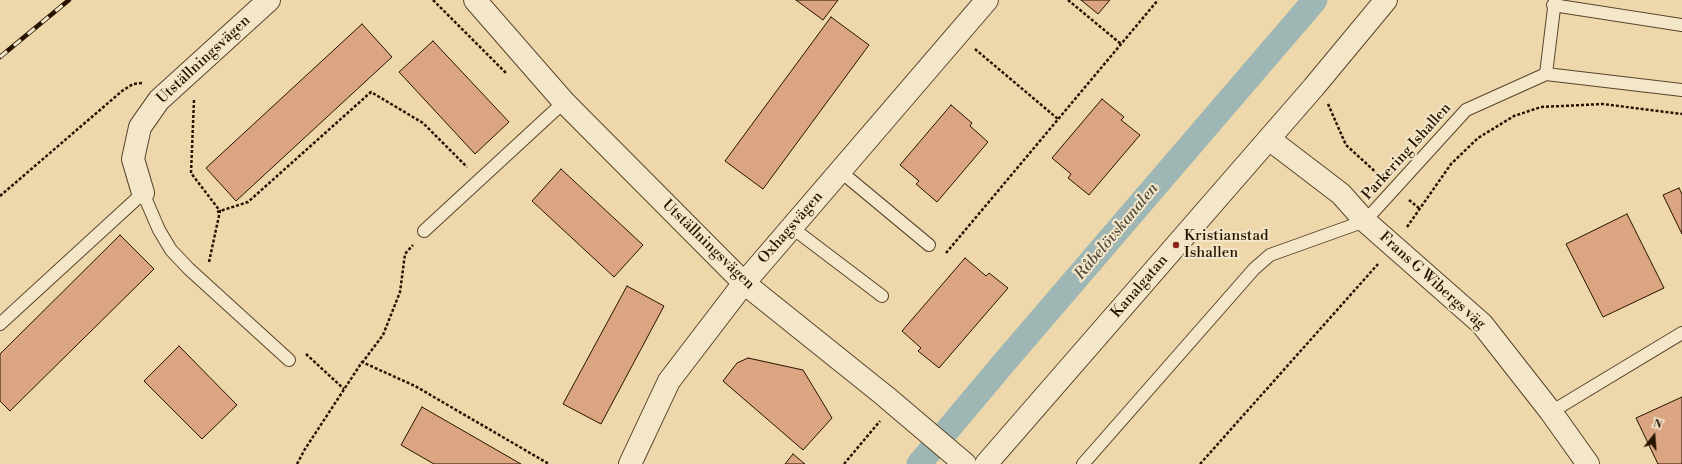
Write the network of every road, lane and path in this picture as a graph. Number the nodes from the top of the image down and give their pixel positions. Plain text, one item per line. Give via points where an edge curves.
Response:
1 (269, 0) edge
2 (433, 0) edge
3 (475, 0) edge
4 (1068, 0) edge
5 (1158, 0) edge
6 (1386, 0) edge
7 (976, 3) edge
8 (1554, 3) edge
9 (1682, 25) edge
10 (958, 34) junction
11 (1121, 44) junction
12 (1546, 74) junction
13 (510, 78) dead end
14 (172, 88) junction
15 (1313, 88) junction
16 (1682, 90) edge
17 (564, 102) junction
18 (1682, 114) edge
19 (1058, 119) junction
20 (1269, 139) junction
21 (840, 171) junction
22 (480, 180) junction
23 (1395, 189) junction
24 (143, 193) junction
25 (0, 196) edge
26 (1420, 209) junction
27 (218, 212) junction
28 (1365, 221) junction
29 (791, 227) junction
30 (424, 231) joint
31 (930, 245) joint
32 (1394, 246) junction
33 (214, 268) dead end
34 (744, 283) junction
35 (882, 296) dead end
36 (0, 324) edge
37 (1682, 333) edge
38 (305, 353) dead end
39 (288, 360) dead end
40 (357, 370) junction
41 (344, 390) junction
42 (894, 403) junction
43 (1551, 412) junction
44 (957, 457) edge
45 (297, 464) edge
46 (549, 464) edge
47 (630, 464) edge
48 (844, 464) edge
49 (986, 464) edge
50 (1083, 464) edge
51 (1200, 464) edge
52 (1588, 464) edge

1 - 14 street, Utställningsvägen
2 - 13 path
3 - 17 street, Utställningsvägen
4 - 11 path
5 - 11 path
6 - 15 street, Kanalgatan
7 - 10 street, Oxhagsvägen
8 - 9 lane
8 - 12 lane
10 - 19 path
10 - 21 street, Oxhagsvägen
11 - 19 path
12 - 16 lane
12 - 23 lane, Parkering Ishallen via 1466,110
14 - 24 street, Utställningsvägen via 158,100 140,127 133,159
14 - 25 path via 146,83 133,84
14 - 27 path via 194,91 191,173
15 - 20 street, Kanalgatan
15 - 23 path via 1328,104 1346,145
17 - 22 lane
17 - 34 street, Utställningsvägen
18 - 26 path via 1603,104 1541,107 1514,116 1478,138 1451,164
19 - 31 path via 945,255
20 - 28 street, Frans G Wibergs väg via 1341,194
20 - 49 street, Kanalgatan
21 - 29 street, Oxhagsvägen
21 - 31 lane
22 - 27 path via 422,123 371,92 248,202
22 - 30 lane
23 - 26 path
23 - 28 lane, Parkering Ishallen
24 - 36 lane
24 - 39 lane via 171,250
26 - 32 path
27 - 33 path via 208,263
28 - 32 street, Frans G Wibergs väg
28 - 50 lane via 1270,255 1254,269
29 - 34 street, Oxhagsvägen
29 - 35 lane
30 - 40 path via 405,254 400,292 383,336
32 - 43 street, Frans G Wibergs väg via 1482,324
32 - 51 path
34 - 42 street, Utställningsvägen
34 - 47 street, Oxhagsvägen via 669,381
37 - 43 lane
38 - 41 path
40 - 41 path
40 - 46 path via 362,362 415,386
41 - 45 path
42 - 44 street, Utställningsvägen
42 - 48 path
43 - 52 street, Frans G Wibergs väg

